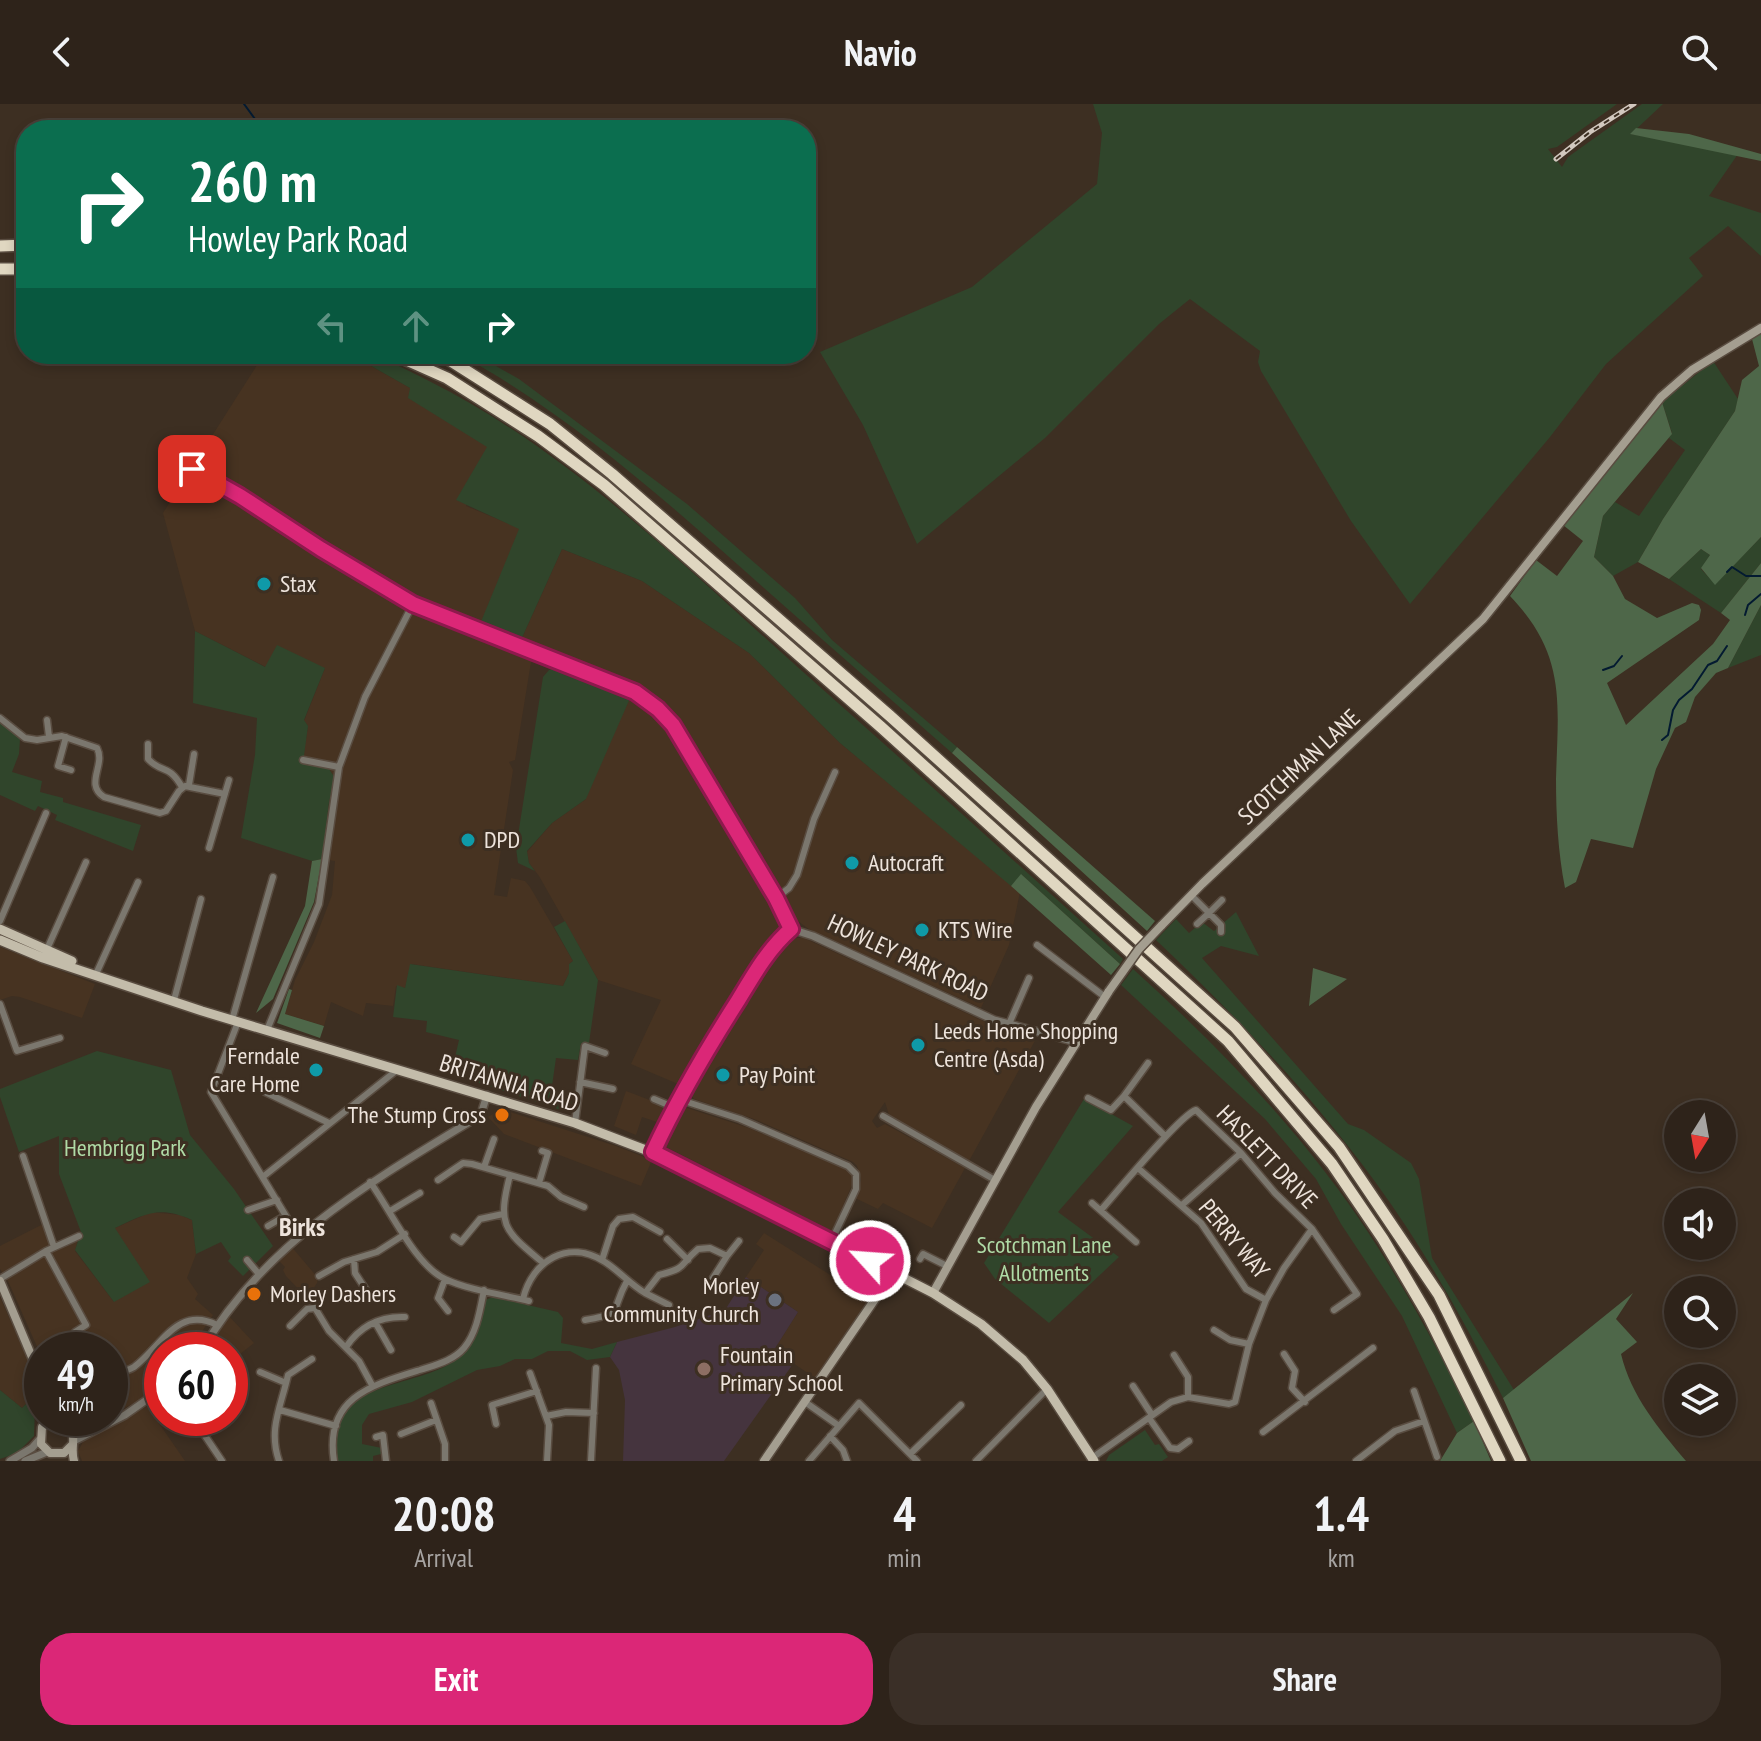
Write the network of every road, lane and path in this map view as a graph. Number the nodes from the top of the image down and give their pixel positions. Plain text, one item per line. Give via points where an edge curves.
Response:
1 (1761, 328) edge
2 (413, 364) edge
3 (456, 364) edge
4 (192, 469) dead end
5 (413, 604) junction
6 (0, 718) edge
7 (47, 720) dead end
8 (49, 737) junction
9 (66, 737) junction
10 (148, 744) dead end
11 (194, 754) dead end
12 (303, 760) dead end
13 (339, 767) junction
14 (71, 770) dead end
15 (835, 772) dead end
16 (229, 780) dead end
17 (185, 786) junction
18 (225, 794) junction
19 (46, 813) dead end
20 (209, 848) dead end
21 (86, 862) dead end
22 (273, 877) dead end
23 (138, 882) dead end
24 (1191, 895) junction
25 (776, 898) junction
26 (201, 899) dead end
27 (1222, 900) dead end
28 (1209, 913) junction
29 (0, 921) edge
30 (1197, 924) dead end
31 (0, 929) edge
32 (791, 929) junction
33 (1221, 932) dead end
34 (0, 940) edge
35 (1037, 945) dead end
36 (45, 953) junction
37 (96, 974) junction
38 (1029, 978) dead end
39 (1107, 994) junction
40 (174, 1000) junction
41 (0, 1004) edge
42 (235, 1021) junction
43 (1009, 1024) junction
44 (267, 1030) junction
45 (60, 1038) dead end
46 (1076, 1042) junction
47 (605, 1053) dead end
48 (1148, 1063) dead end
49 (397, 1070) junction
50 (580, 1082) junction
51 (613, 1089) dead end
52 (265, 1092) dead end
53 (487, 1095) junction
54 (1124, 1096) junction
55 (1088, 1098) dead end
56 (654, 1099) dead end
57 (678, 1099) junction
58 (673, 1107) junction
59 (883, 1116) dead end
60 (329, 1123) junction
61 (575, 1123) junction
62 (1165, 1136) junction
63 (494, 1139) dead end
64 (542, 1151) dead end
65 (653, 1152) junction
66 (1241, 1153) junction
67 (23, 1156) dead end
68 (484, 1167) junction
69 (1139, 1169) junction
70 (510, 1175) junction
71 (264, 1176) junction
72 (438, 1180) dead end
73 (995, 1180) junction
74 (370, 1182) junction
75 (539, 1183) junction
76 (420, 1193) dead end
77 (277, 1200) junction
78 (1092, 1203) dead end
79 (1182, 1205) junction
80 (584, 1207) dead end
81 (248, 1210) dead end
82 (1101, 1210) junction
83 (390, 1211) junction
84 (503, 1214) junction
85 (285, 1216) junction
86 (268, 1226) dead end
87 (1312, 1229) junction
88 (660, 1232) dead end
89 (405, 1234) junction
90 (79, 1236) dead end
91 (298, 1236) junction
92 (454, 1237) dead end
93 (667, 1239) dead end
94 (739, 1241) dead end
95 (461, 1242) junction
96 (831, 1242) junction
97 (1136, 1242) dead end
98 (54, 1247) junction
99 (468, 1247) dead end
100 (46, 1251) junction
101 (727, 1256) junction
102 (354, 1259) junction
103 (920, 1259) dead end
104 (247, 1260) dead end
105 (602, 1260) junction
106 (688, 1260) junction
107 (542, 1262) junction
108 (947, 1266) junction
109 (258, 1273) junction
110 (893, 1273) junction
111 (319, 1276) dead end
112 (445, 1279) junction
113 (0, 1280) edge
114 (627, 1281) junction
115 (706, 1289) dead end
116 (484, 1290) junction
117 (645, 1293) junction
118 (933, 1293) junction
119 (370, 1296) dead end
120 (1266, 1300) junction
121 (669, 1305) dead end
122 (1334, 1310) dead end
123 (448, 1311) dead end
124 (405, 1317) dead end
125 (585, 1320) dead end
126 (375, 1322) junction
127 (217, 1325) junction
128 (290, 1326) dead end
129 (1214, 1330) dead end
130 (75, 1332) dead end
131 (213, 1332) edge
132 (24, 1338) edge
133 (1249, 1344) junction
134 (346, 1347) junction
135 (1373, 1348) dead end
136 (391, 1350) dead end
137 (1284, 1354) dead end
138 (1174, 1355) dead end
139 (312, 1359) dead end
140 (596, 1368) dead end
141 (128, 1370) edge
142 (260, 1372) dead end
143 (530, 1373) dead end
144 (286, 1383) junction
145 (372, 1385) junction
146 (1133, 1386) dead end
147 (1047, 1389) junction
148 (537, 1391) junction
149 (1414, 1391) dead end
150 (1188, 1397) junction
151 (805, 1402) junction
152 (1305, 1402) junction
153 (431, 1403) dead end
154 (961, 1405) dead end
155 (280, 1410) junction
156 (594, 1413) junction
157 (546, 1416) junction
158 (1150, 1416) junction
159 (436, 1420) junction
160 (1424, 1421) junction
161 (496, 1424) dead end
162 (336, 1426) junction
163 (839, 1426) junction
164 (1263, 1432) dead end
165 (401, 1434) dead end
166 (40, 1436) edge
167 (72, 1436) edge
168 (82, 1436) edge
169 (207, 1436) edge
170 (830, 1436) junction
171 (376, 1437) dead end
172 (39, 1440) junction
173 (1189, 1441) dead end
174 (73, 1443) junction
175 (47, 1452) junction
176 (910, 1454) junction
177 (1437, 1457) dead end
178 (63, 1458) edge
179 (1093, 1459) edge
180 (10, 1461) edge
181 (25, 1461) edge
182 (74, 1461) edge
183 (222, 1461) edge
184 (279, 1461) edge
185 (334, 1461) edge
186 (386, 1461) edge
187 (445, 1461) edge
188 (547, 1461) edge
189 (591, 1461) edge
190 (764, 1461) edge
191 (809, 1461) edge
192 (847, 1461) edge
193 (917, 1461) edge
194 (976, 1461) edge
195 (1356, 1461) edge
196 (1500, 1461) edge
197 (1521, 1461) edge

1 - 24 main road, SCOTCHMAN LANE via 1692,370 1661,397 1483,619
2 - 196 highway via 538,436 604,485 1228,1041 1332,1164 1383,1239 1429,1317
3 - 197 highway via 550,424 612,474 1235,1027 1339,1147 1439,1295
4 - 5 street
5 - 13 street via 365,697
5 - 25 street via 635,692 658,709 675,728
6 - 8 street via 25,738
7 - 8 street
8 - 9 street
9 - 14 street via 58,766
9 - 17 street via 100,751 94,784 100,795 166,811
10 - 17 street via 148,759 169,769
11 - 17 street
12 - 13 street
13 - 44 street via 319,904
15 - 25 street via 797,875
16 - 18 street
17 - 18 street
18 - 20 street
19 - 29 street
21 - 36 street
22 - 42 street
23 - 37 street
24 - 28 street
24 - 39 main road, SCOTCHMAN LANE, bridge via 1139,949
25 - 32 street
26 - 40 street
27 - 28 street
28 - 30 street
28 - 33 street
31 - 36 main road, BRITANNIA ROAD
32 - 43 street, HOWLEY PARK ROAD
32 - 57 street, HOWLEY PARK ROAD via 769,952
34 - 36 main road, BRITANNIA ROAD
35 - 39 street
36 - 37 main road, BRITANNIA ROAD
37 - 40 main road, BRITANNIA ROAD
38 - 43 street
39 - 46 main road, SCOTCHMAN LANE
40 - 42 main road, BRITANNIA ROAD
41 - 45 street via 17,1051
42 - 44 main road, BRITANNIA ROAD
42 - 71 street via 211,1092
43 - 46 street, HOWLEY PARK ROAD
44 - 49 main road, BRITANNIA ROAD
46 - 73 main road, SCOTCHMAN LANE
47 - 50 street via 585,1046
48 - 54 street
49 - 53 main road, BRITANNIA ROAD
49 - 60 street
50 - 51 street
50 - 61 street
52 - 60 street
53 - 61 main road, BRITANNIA ROAD
53 - 74 street via 476,1118
54 - 55 street via 1111,1110
54 - 62 street
56 - 58 street
57 - 58 street, HOWLEY PARK ROAD
57 - 96 street via 740,1119 848,1166 856,1174 856,1189
58 - 65 street, HOWLEY PARK ROAD
59 - 73 street
60 - 71 street
61 - 65 main road, BRITANNIA ROAD
62 - 66 street, HASLETT DRIVE via 1196,1110
62 - 69 street
63 - 68 street
64 - 75 street via 548,1153
65 - 96 main road, BRITANNIA ROAD
66 - 79 street
66 - 87 street, HASLETT DRIVE
67 - 98 street
68 - 70 street
68 - 72 street via 463,1163
69 - 79 street, PERRY WAY
69 - 82 street
70 - 75 street
70 - 84 street
71 - 77 street
73 - 108 main road, SCOTCHMAN LANE
74 - 83 street
74 - 91 street
75 - 80 street
76 - 83 street
77 - 81 street
77 - 85 street
78 - 82 street
79 - 120 street, PERRY WAY via 1201,1223 1246,1289
82 - 97 street
83 - 89 street
84 - 95 street via 480,1219
84 - 107 street via 507,1230
85 - 86 street
85 - 91 street
87 - 120 street, PERRY WAY
87 - 122 street, HASLETT DRIVE via 1357,1294
88 - 105 street via 633,1217 619,1219
89 - 102 street
89 - 112 street via 428,1266
90 - 98 street
91 - 109 street
92 - 95 street
93 - 106 street
94 - 101 street
95 - 99 street
96 - 110 main road, BRITANNIA ROAD
98 - 100 street
100 - 113 street
100 - 130 street via 86,1325
101 - 106 street via 705,1247
101 - 115 street
102 - 111 street
102 - 119 street via 355,1273
103 - 108 street via 923,1254
104 - 109 street
105 - 107 street via 570,1254
105 - 114 street
106 - 117 street via 675,1273 659,1275
107 - 116 street via 527,1284 526,1300
108 - 118 main road, SCOTCHMAN LANE
109 - 127 street
110 - 118 main road, BRITANNIA ROAD
110 - 151 main road
112 - 116 street
112 - 123 street via 438,1298
113 - 132 main road
114 - 117 street
114 - 125 street via 612,1314
116 - 145 street via 473,1334 462,1350 436,1365
117 - 121 street
118 - 147 main road, BRITANNIA ROAD via 1006,1345
120 - 133 street, PERRY WAY
124 - 126 street
126 - 134 street
126 - 136 street
127 - 131 street
127 - 141 street via 204,1319 175,1327
128 - 134 street via 315,1308
129 - 133 street
133 - 150 street, PERRY WAY via 1235,1402
134 - 145 street
135 - 152 street
137 - 152 street via 1295,1371 1292,1388
138 - 150 street via 1188,1377
139 - 144 street via 288,1375
140 - 156 street
142 - 144 street
143 - 148 street
144 - 155 street
145 - 162 street via 355,1396
146 - 158 street
147 - 179 main road, BRITANNIA ROAD
147 - 194 street
148 - 157 street
148 - 161 street via 489,1403
149 - 160 street
150 - 158 street
151 - 163 street
151 - 190 main road
152 - 164 street
153 - 159 street
154 - 176 street
155 - 162 street
155 - 184 street via 273,1432
156 - 157 street
156 - 189 street
157 - 188 street
158 - 173 street via 1170,1448
158 - 179 street
159 - 165 street
159 - 187 street
160 - 177 street
160 - 195 street via 1395,1431
162 - 185 street
163 - 170 street
163 - 176 street via 859,1403
166 - 172 main road
167 - 174 main road
168 - 174 street
169 - 183 street
170 - 191 street
170 - 192 street
171 - 186 street via 383,1435
172 - 175 main road
172 - 180 street
174 - 178 main road
174 - 182 main road
175 - 178 main road
175 - 181 street
176 - 193 street

